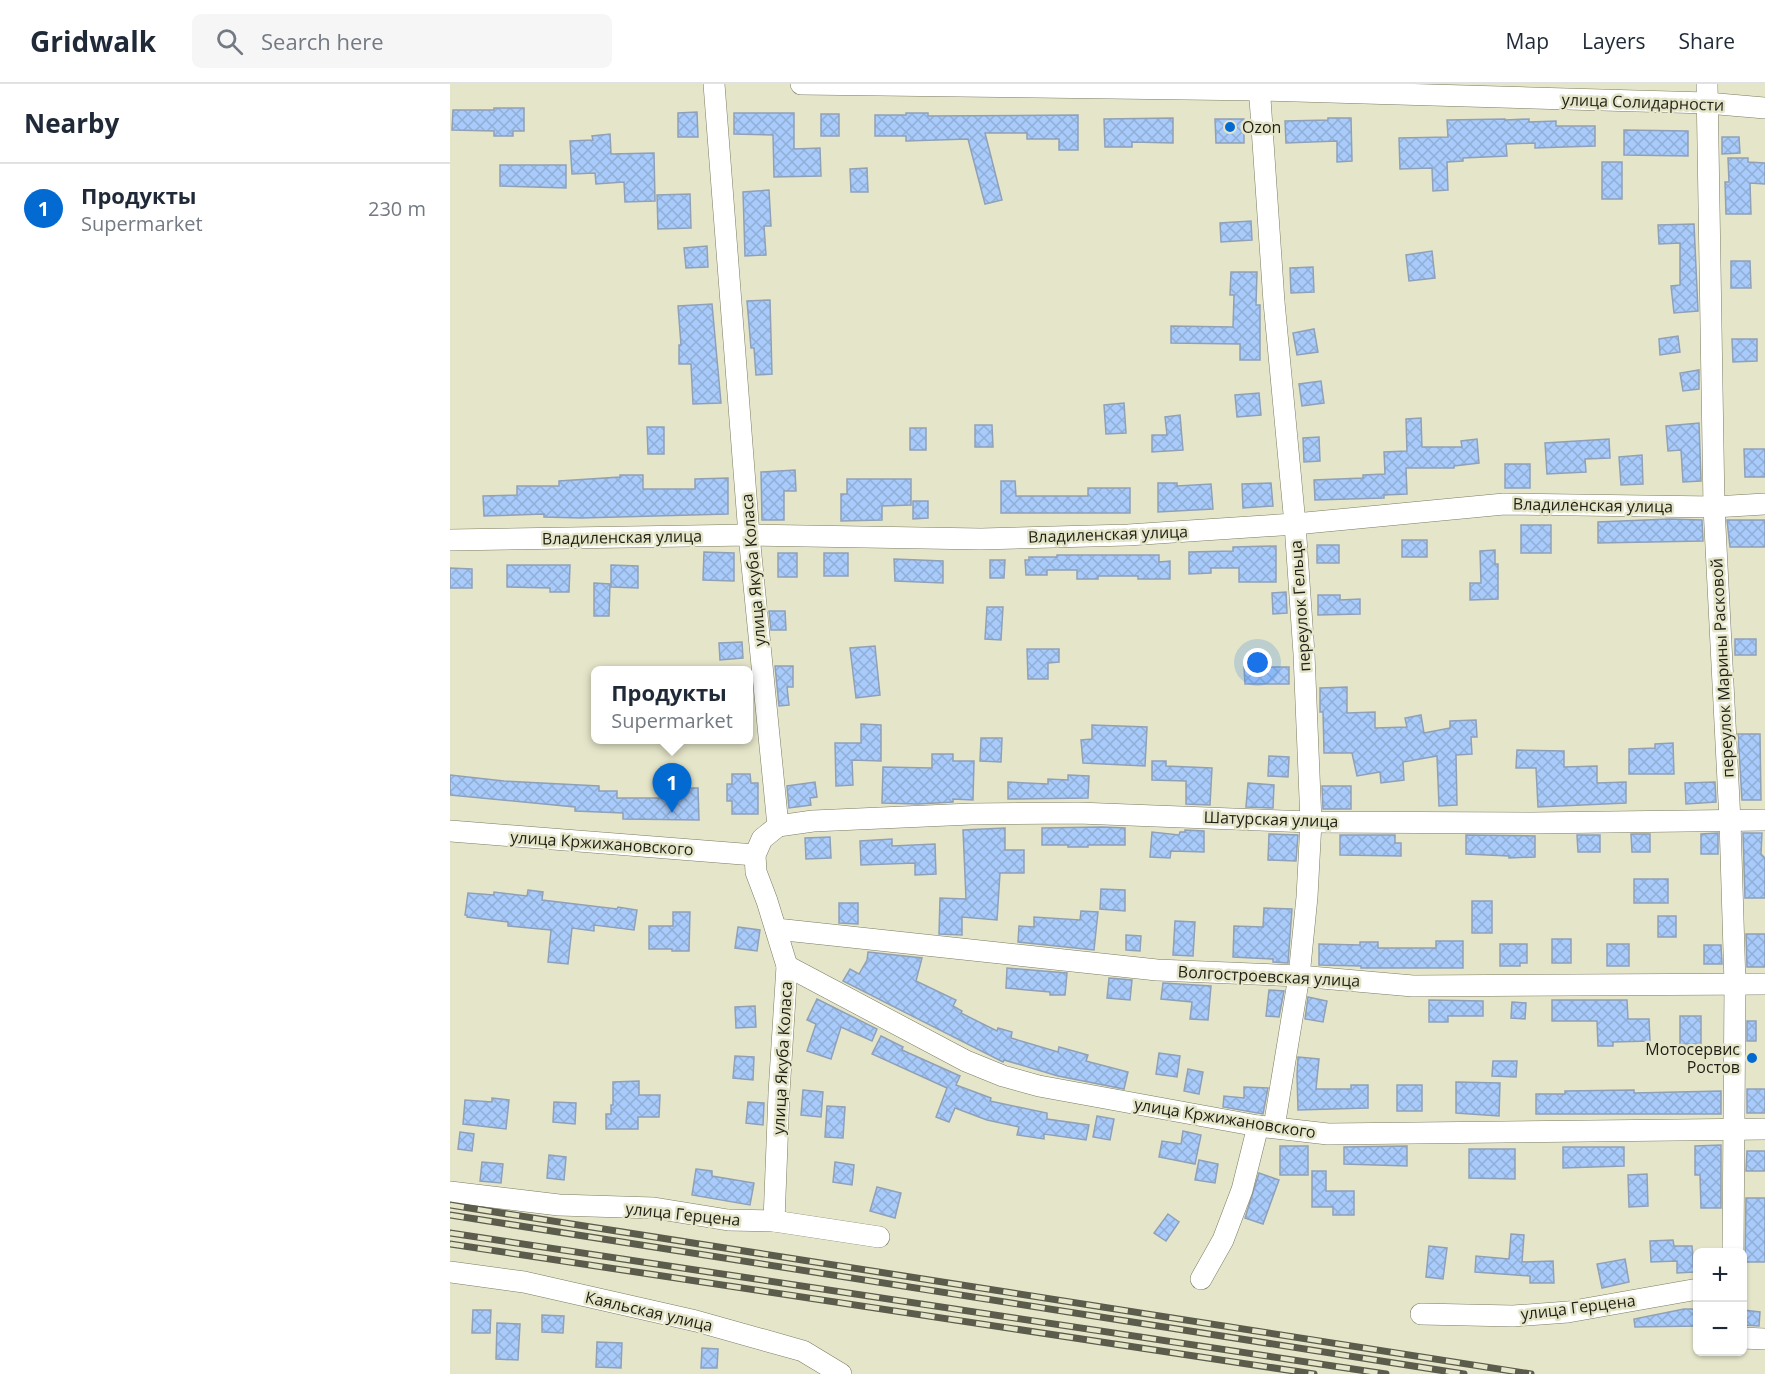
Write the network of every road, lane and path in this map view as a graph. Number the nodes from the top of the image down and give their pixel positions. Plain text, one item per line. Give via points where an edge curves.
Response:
1 (714, 84) edge
2 (801, 84) edge
3 (1259, 87) edge
4 (1707, 94) edge
5 (1765, 108) edge
6 (1765, 504) edge
7 (1714, 507) junction
8 (1295, 524) junction
9 (749, 535) junction
10 (450, 540) edge
11 (1765, 820) edge
12 (1730, 821) junction
13 (1311, 822) junction
14 (778, 826) junction
15 (450, 831) edge
16 (755, 855) junction
17 (776, 929) junction
18 (787, 966) junction
19 (1299, 976) junction
20 (1734, 984) junction
21 (1765, 984) edge
22 (1266, 1126) junction
23 (1733, 1129) junction
24 (1765, 1129) edge
25 (450, 1192) edge
26 (774, 1221) junction
27 (879, 1237) dead end
28 (1733, 1248) edge
29 (450, 1272) edge
30 (1201, 1279) dead end
31 (1693, 1290) edge
32 (1421, 1314) dead end
33 (1747, 1338) edge
34 (1765, 1339) edge
35 (841, 1374) edge

1 - 9 street, улица Якуба Коласа
2 - 3 street, улица Солидарности
3 - 4 street, улица Солидарности
3 - 8 street, переулок Гельца
4 - 5 street, улица Солидарности
4 - 7 street, переулок Марины Расковой
6 - 7 street, Владиленская улица
7 - 8 street, Владиленская улица via 1504,504
7 - 12 street, переулок Марины Расковой
8 - 9 street, Владиленская улица via 1128,535 981,539
8 - 13 street, переулок Гельца
9 - 10 street, Владиленская улица
9 - 14 street, улица Якуба Коласа
11 - 12 street, Шатурская улица
12 - 13 street, Шатурская улица
12 - 20 street, переулок Марины Расковой
13 - 14 street, Шатурская улица via 1078,813 971,814
13 - 19 street, переулок Гельца
14 - 16 street via 762,839
15 - 16 street, улица Кржижановского
16 - 17 street, улица Якуба Коласа via 756,872
17 - 18 street, улица Якуба Коласа
17 - 19 street, Волгостроевская улица via 1157,970
18 - 22 street, улица Кржижановского via 966,1062 1004,1076 1039,1086
18 - 26 street, улица Якуба Коласа
19 - 20 street, Волгостроевская улица via 1413,986
19 - 22 street, переулок Гельца
20 - 21 street, Волгостроевская улица
20 - 23 street, переулок Марины Расковой
22 - 23 street, улица Кржижановского via 1328,1134
22 - 30 street, переулок Гельца via 1222,1240
23 - 24 street, улица Кржижановского
23 - 28 street, переулок Марины Расковой
25 - 26 street, улица Герцена via 559,1205 654,1208 728,1220
26 - 27 street, улица Герцена
29 - 35 street, Каяльская улица via 524,1282 696,1321 803,1351
31 - 32 street, улица Герцена via 1568,1312 1513,1316
33 - 34 street

